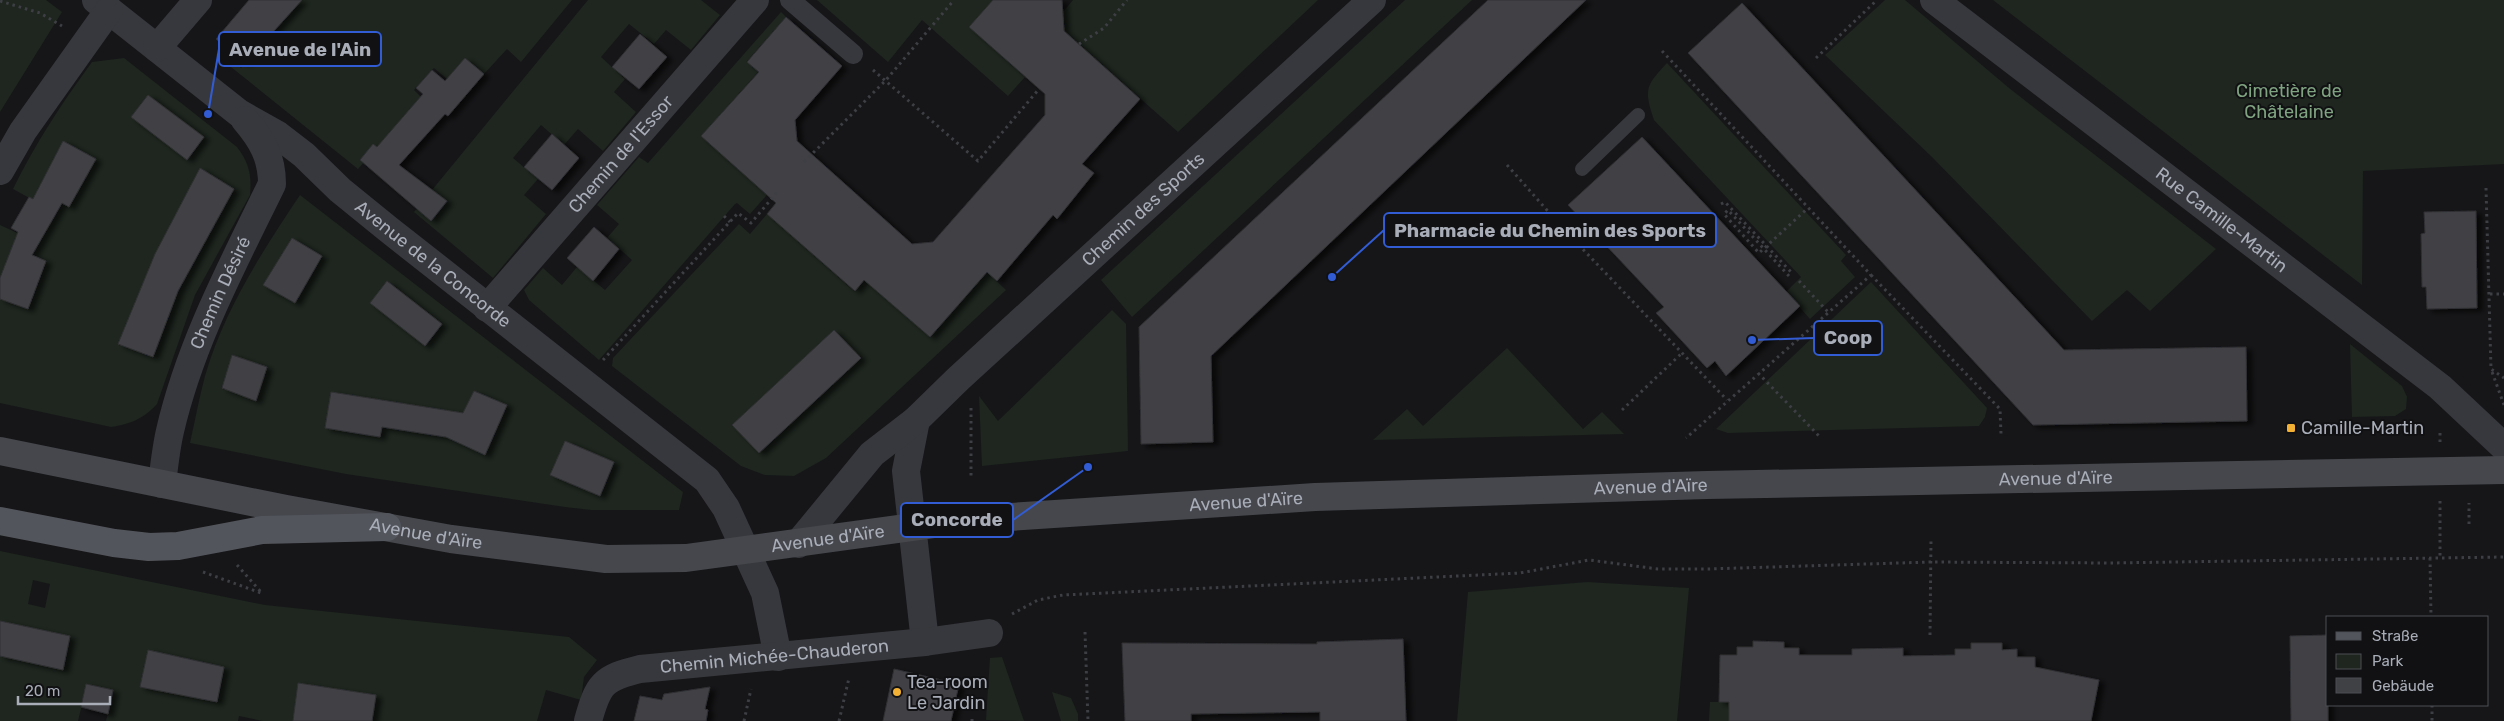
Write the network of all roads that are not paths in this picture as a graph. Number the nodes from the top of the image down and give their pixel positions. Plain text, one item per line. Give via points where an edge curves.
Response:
1 (198, 0) edge
2 (755, 0) edge
3 (790, 0) edge
4 (1372, 0) edge
5 (1934, 0) edge
6 (103, 5) edge
7 (157, 48) junction
8 (853, 54) road end
9 (239, 113) junction
10 (1638, 114) dead end
11 (1582, 169) dead end
12 (0, 171) edge
13 (272, 184) junction
14 (340, 190) junction
15 (487, 308) junction
16 (916, 420) junction
17 (2504, 447) edge
18 (12, 453) edge
19 (2504, 470) edge
20 (162, 484) junction
21 (0, 521) edge
22 (387, 527) junction
23 (911, 527) junction
24 (798, 544) junction
25 (744, 550) junction
26 (989, 633) road end
27 (925, 642) junction
28 (778, 657) junction
29 (588, 721) edge

1 - 7 street
2 - 15 street, Chemin de l'Essor
3 - 8 street
4 - 16 street, Chemin des Sports
5 - 17 street, Rue Camille-Martin via 2440,387
6 - 7 street, Avenue de la Concorde
6 - 12 street
7 - 9 street, Avenue de la Concorde
9 - 13 street via 259,136 268,153
9 - 14 street, Avenue de la Concorde via 278,135
10 - 11 lane
13 - 14 street via 288,175 300,173
13 - 20 street, Chemin Désiré via 217,297 194,353 170,431
14 - 15 street, Avenue de la Concorde
15 - 25 street, Avenue de la Concorde via 707,480 726,508
16 - 23 street via 906,471
16 - 24 street, Chemin des Sports via 872,454
18 - 20 main road, Avenue d'Aïre
19 - 23 main road, Avenue d'Aïre via 1335,496 1022,516
20 - 22 main road, Avenue d'Aïre
21 - 22 main road via 114,543 157,547 262,530
22 - 25 main road, Avenue d'Aïre via 606,559 686,558
23 - 24 main road, Avenue d'Aïre
23 - 27 street
24 - 25 main road, Avenue d'Aïre
25 - 28 street, Avenue de la Concorde via 765,592
26 - 27 street, Chemin Michée-Chauderon
27 - 28 street, Chemin Michée-Chauderon
28 - 29 street, Chemin Michée-Chauderon via 640,669 614,675 602,685

